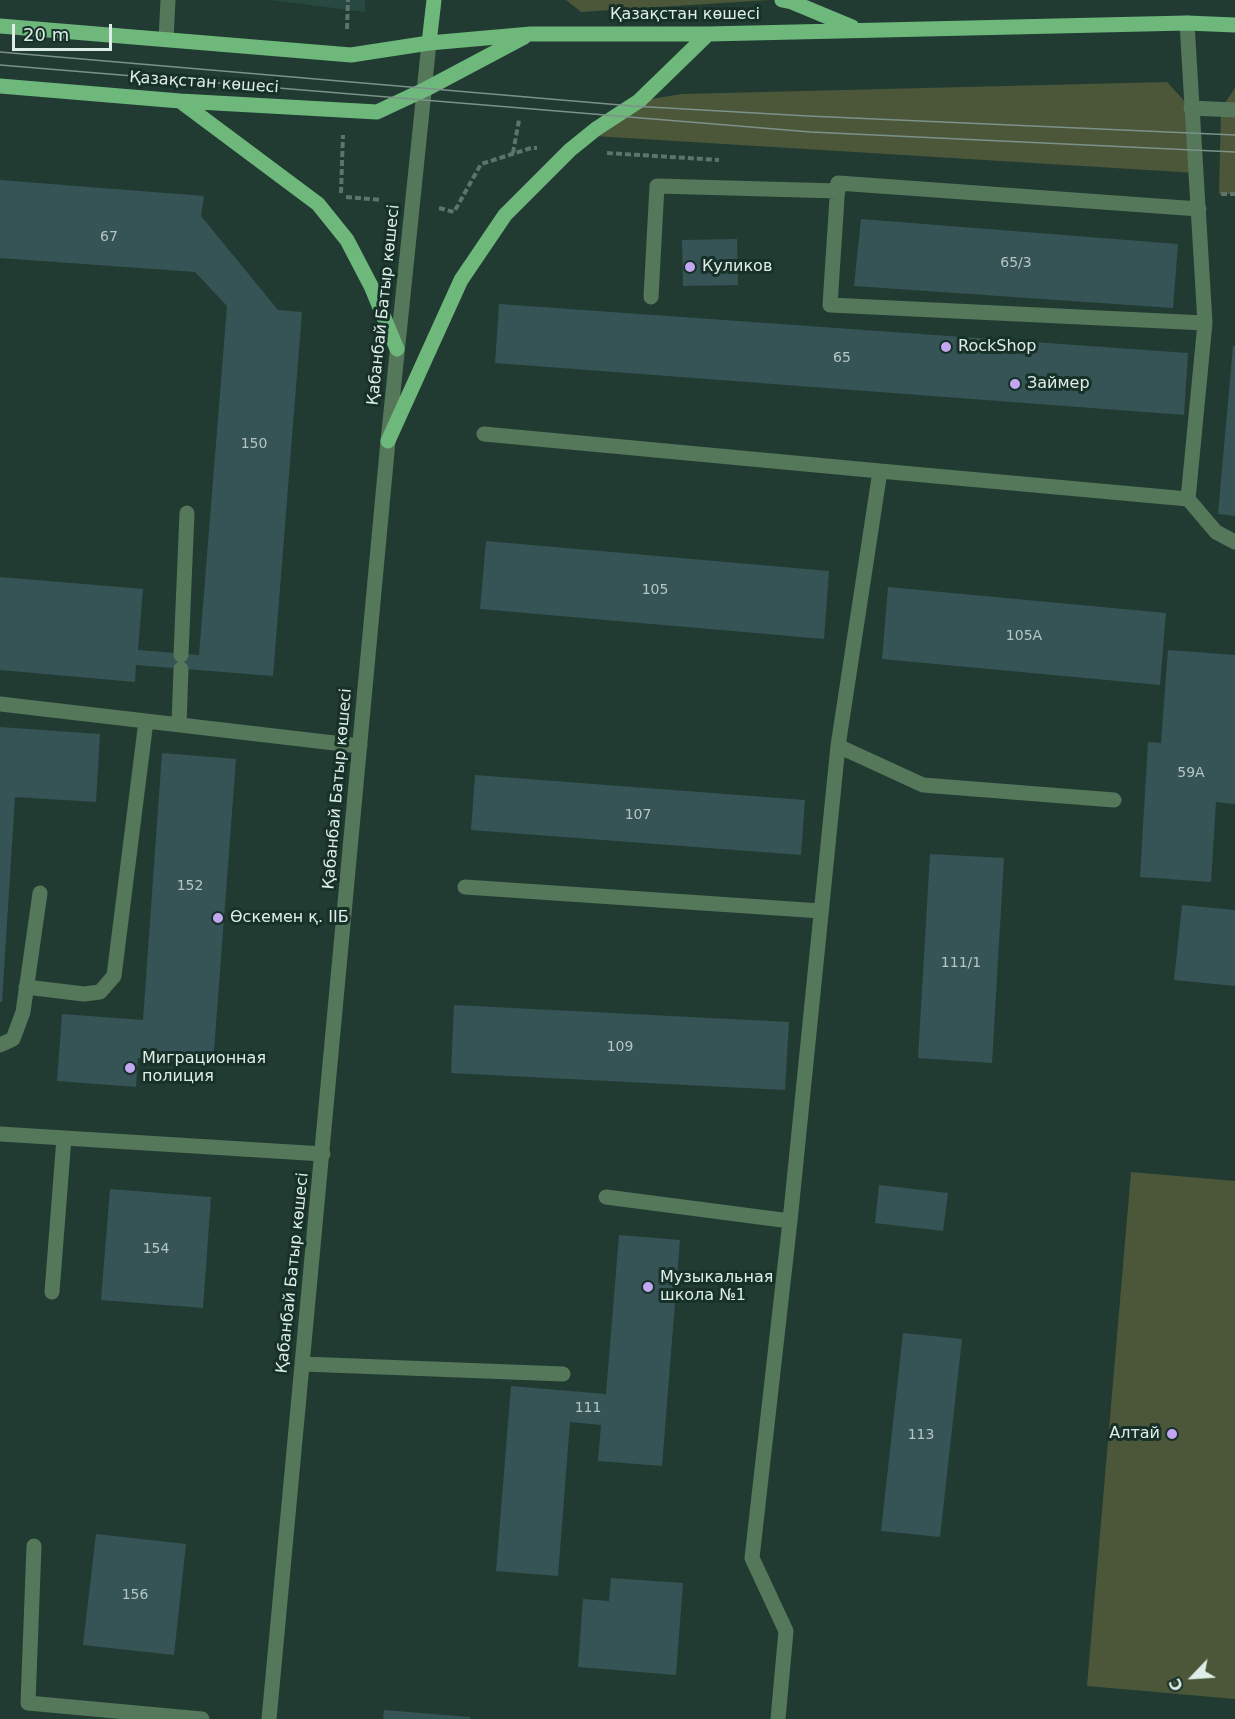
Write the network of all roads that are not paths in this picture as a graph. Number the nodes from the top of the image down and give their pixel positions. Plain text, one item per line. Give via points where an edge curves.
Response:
1 (168, 0) edge
2 (434, 0) edge
3 (782, 0) edge
4 (1187, 23) junction
5 (1235, 25) edge
6 (0, 26) edge
7 (858, 30) junction
8 (531, 34) junction
9 (708, 34) junction
10 (166, 39) junction
11 (429, 43) junction
12 (0, 86) edge
13 (426, 89) junction
14 (180, 100) junction
15 (1191, 108) junction
16 (1235, 110) edge
17 (838, 191) junction
18 (1199, 209) junction
19 (651, 297) dead end
20 (1205, 323) junction
21 (398, 349) junction
22 (484, 434) dead end
23 (388, 441) junction
24 (880, 471) junction
25 (1188, 499) junction
26 (187, 513) dead end
27 (1235, 542) edge
28 (0, 704) edge
29 (146, 721) junction
30 (179, 725) junction
31 (360, 746) junction
32 (838, 746) junction
33 (1114, 800) dead end
34 (465, 887) dead end
35 (40, 893) dead end
36 (821, 911) junction
37 (26, 987) junction
38 (0, 1045) edge
39 (0, 1134) edge
40 (64, 1138) junction
41 (323, 1154) junction
42 (606, 1197) dead end
43 (790, 1221) junction
44 (52, 1292) dead end
45 (303, 1364) junction
46 (563, 1374) dead end
47 (34, 1546) dead end
48 (202, 1719) edge
49 (269, 1719) edge
50 (778, 1719) edge

1 - 10 street
2 - 11 main road
3 - 7 main road
4 - 5 main road, Қазақстан көшесі
4 - 7 main road, Қазақстан көшесі
4 - 15 street
6 - 10 main road, Қазақстан көшесі
7 - 9 main road, Қазақстан көшесі
8 - 9 main road, Қазақстан көшесі
8 - 11 main road, Қазақстан көшесі
8 - 13 main road, Қазақстан көшесі
9 - 23 main road via 639,101 570,150 505,215 461,279
10 - 11 main road, Қазақстан көшесі via 351,55
11 - 13 street, Қабанбай Батыр көшесі
12 - 14 main road, Қазақстан көшесі
13 - 14 main road, Қазақстан көшесі via 377,112
13 - 21 street, Қабанбай Батыр көшесі
14 - 21 main road via 318,204 347,240
15 - 16 street
15 - 18 street
17 - 18 street via 838,183
17 - 19 street via 657,186
17 - 20 street via 830,305
18 - 20 street
20 - 25 street
21 - 23 street, Қабанбай Батыр көшесі
22 - 24 street
23 - 31 street, Қабанбай Батыр көшесі
24 - 25 street
24 - 32 street
25 - 27 street via 1216,532
26 - 30 street
28 - 29 street
29 - 30 street
29 - 37 street via 114,976 100,992 84,994
30 - 31 street
31 - 41 street, Қабанбай Батыр көшесі
32 - 33 street via 923,785
32 - 36 street
34 - 36 street
35 - 37 street
36 - 43 street
37 - 38 street via 23,1012 13,1039
39 - 40 street
40 - 41 street
40 - 44 street
41 - 45 street, Қабанбай Батыр көшесі
42 - 43 street
43 - 50 street via 752,1558 786,1630
45 - 46 street
45 - 49 street, Қабанбай Батыр көшесі
47 - 48 street via 28,1703

